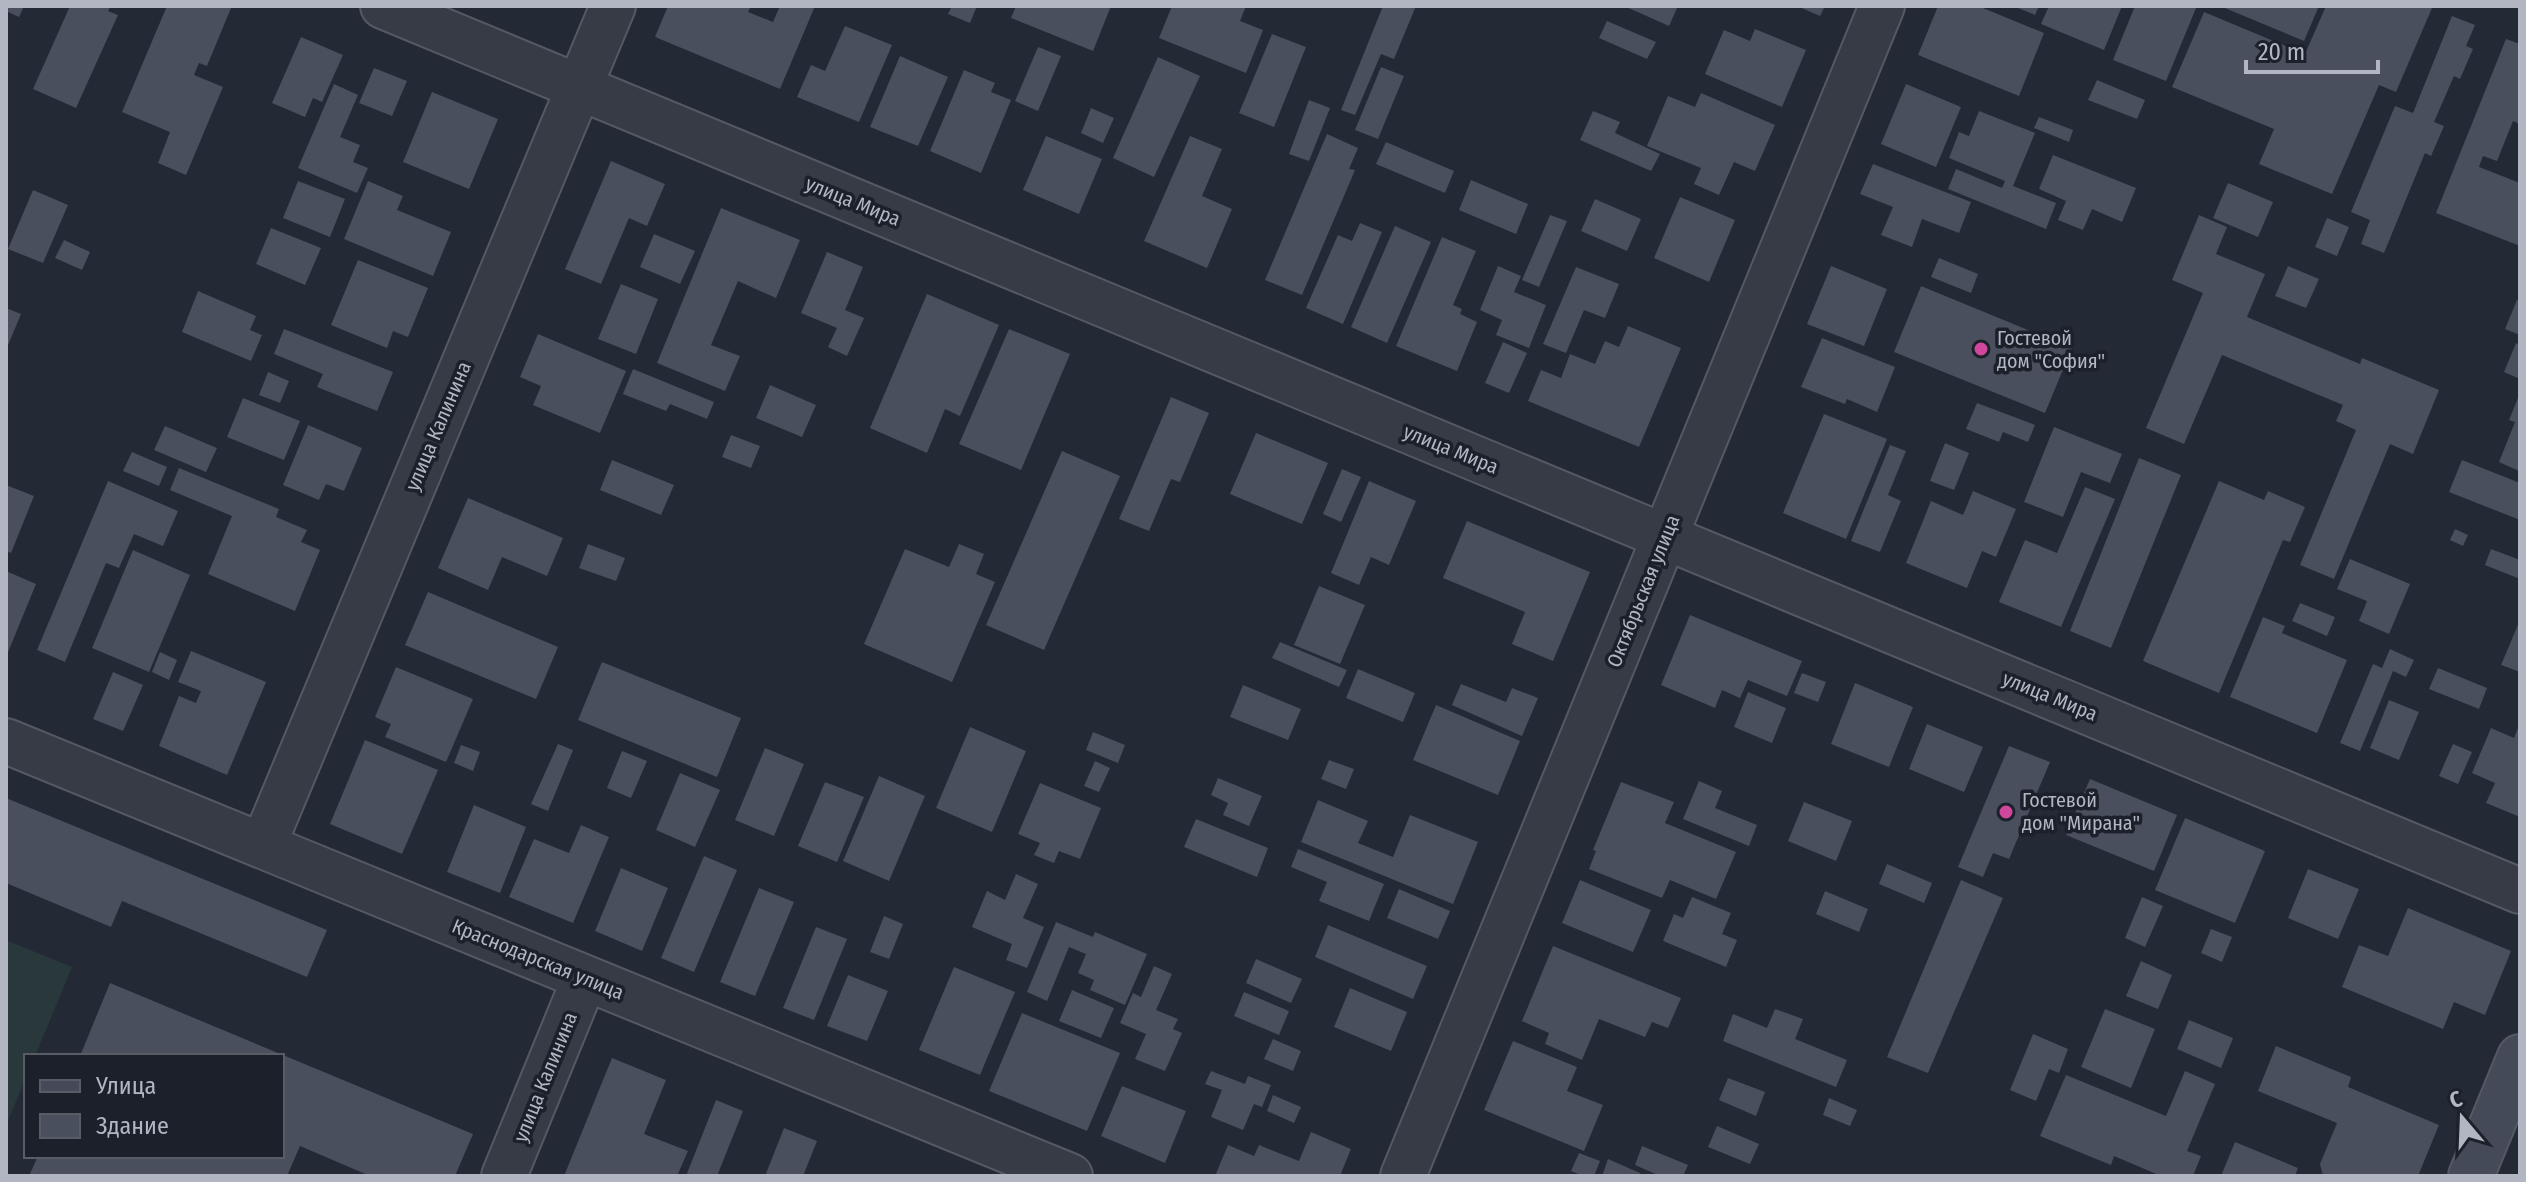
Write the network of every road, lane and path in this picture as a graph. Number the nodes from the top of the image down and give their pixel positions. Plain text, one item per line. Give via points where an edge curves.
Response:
1 (383, 6) edge
2 (613, 6) edge
3 (1882, 6) edge
4 (580, 88) junction
5 (1665, 537) junction
6 (6, 741) edge
7 (263, 846) junction
8 (2520, 891) edge
9 (585, 978) junction
10 (2520, 1057) edge
11 (504, 1176) edge
12 (1070, 1176) edge
13 (1403, 1176) edge
14 (2471, 1176) edge

1 - 4 street, улица Мира
2 - 4 street, улица Калинина
3 - 5 street, Октябрьская улица
4 - 5 street, улица Мира
4 - 7 street, улица Калинина
5 - 8 street, улица Мира
5 - 13 street, Октябрьская улица
6 - 7 street, Краснодарская улица
7 - 9 street, Краснодарская улица
9 - 11 street, улица Калинина
9 - 12 street, Краснодарская улица
10 - 14 street

